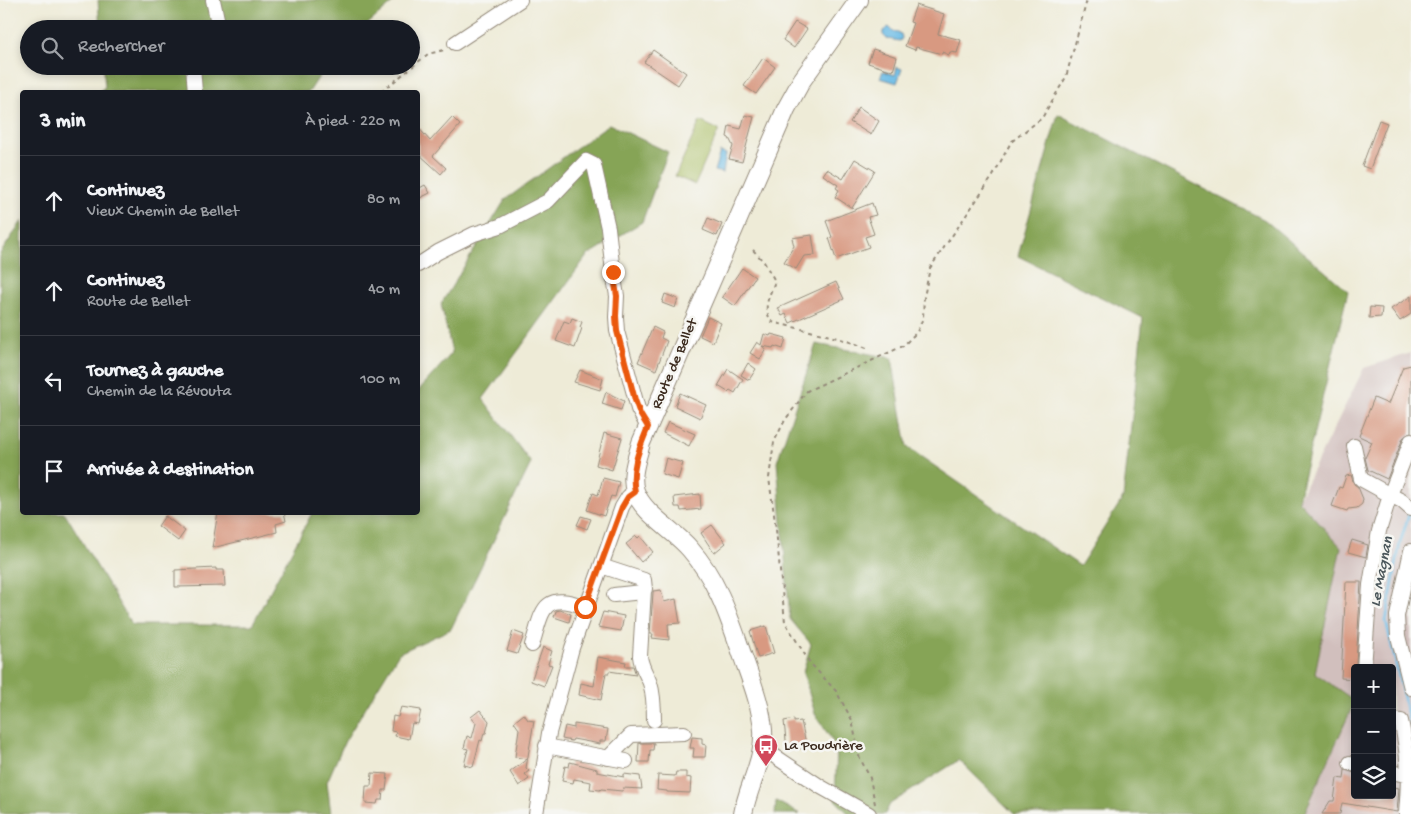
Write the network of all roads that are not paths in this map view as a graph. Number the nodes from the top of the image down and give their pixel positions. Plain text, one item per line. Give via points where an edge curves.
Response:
1 (213, 0) edge
2 (520, 0) edge
3 (859, 0) edge
4 (217, 20) edge
5 (455, 43) road end
6 (194, 75) edge
7 (195, 90) edge
8 (420, 264) edge
9 (648, 427) junction
10 (1411, 442) edge
11 (1354, 446) dead end
12 (635, 492) junction
13 (1401, 502) edge
14 (1411, 552) edge
15 (600, 566) junction
16 (644, 590) junction
17 (614, 595) dead end
18 (585, 607) junction
19 (532, 646) dead end
20 (1364, 664) edge
21 (1411, 688) edge
22 (654, 720) dead end
23 (1396, 720) edge
24 (684, 734) dead end
25 (1396, 745) edge
26 (546, 746) junction
27 (1407, 747) junction
28 (762, 751) junction
29 (608, 758) junction
30 (626, 761) dead end
31 (1396, 773) edge
32 (1409, 776) junction
33 (872, 810) edge
34 (536, 814) edge
35 (743, 814) edge
36 (1406, 814) edge

1 - 4 street
2 - 5 street
3 - 9 main road, Route de Bellet via 802,80 786,109
6 - 7 street
8 - 9 street via 474,234 500,226 548,200 586,161 594,165 608,228 617,296 617,331 635,400
9 - 12 main road, Route de Bellet via 636,460
10 - 13 street
11 - 13 street via 1361,479
12 - 15 street via 622,507
12 - 28 main road via 650,513 677,535 700,562 722,597 758,702 763,730
13 - 20 street via 1379,531 1370,585
14 - 21 street via 1397,616 1398,636
15 - 16 street via 644,580
15 - 18 street
16 - 17 street
16 - 22 street via 640,656 654,697
18 - 19 street via 564,600 551,603 542,613
18 - 26 street
23 - 27 street via 1401,721
24 - 29 street via 631,735
25 - 27 street
26 - 29 street
26 - 34 street
27 - 32 street
28 - 33 street via 821,787
28 - 35 main road
29 - 30 street
31 - 32 street
32 - 36 street

